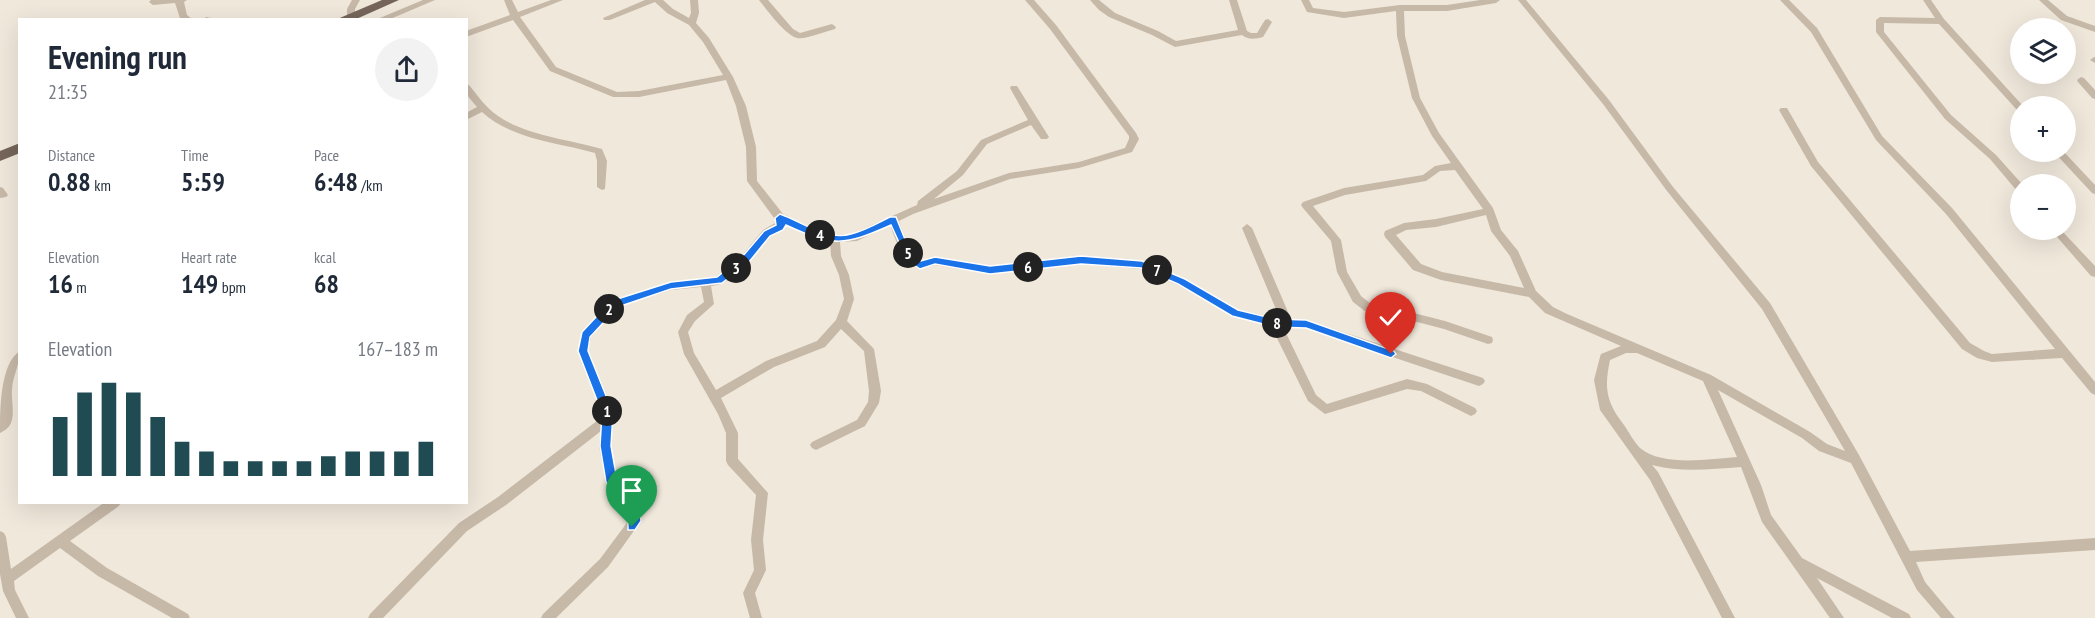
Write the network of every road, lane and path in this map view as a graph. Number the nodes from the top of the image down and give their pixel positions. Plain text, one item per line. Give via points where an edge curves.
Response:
1 (181, 0) edge
2 (357, 0) edge
3 (393, 0) edge
4 (431, 0) edge
5 (508, 0) edge
6 (559, 0) edge
7 (653, 0) edge
8 (658, 0) edge
9 (694, 0) edge
10 (763, 0) edge
11 (1029, 0) edge
12 (1094, 0) edge
13 (1233, 0) edge
14 (1305, 0) edge
15 (1496, 0) edge
16 (1522, 0) edge
17 (1784, 0) edge
18 (1927, 0) edge
19 (2043, 0) edge
20 (153, 2) dead end
21 (1400, 8) junction
22 (515, 15) junction
23 (186, 18) edge
24 (346, 18) edge
25 (384, 18) edge
26 (607, 18) dead end
27 (1941, 21) junction
28 (1268, 22) dead end
29 (692, 23) junction
30 (832, 27) dead end
31 (2095, 29) edge
32 (1243, 32) junction
33 (468, 33) edge
34 (729, 77) junction
35 (2081, 80) dead end
36 (1014, 88) dead end
37 (468, 90) edge
38 (2095, 96) edge
39 (2010, 97) edge
40 (482, 109) junction
41 (1784, 110) dead end
42 (468, 116) edge
43 (1033, 122) junction
44 (1044, 137) dead end
45 (18, 149) edge
46 (0, 156) edge
47 (2068, 162) edge
48 (1458, 166) junction
49 (2010, 177) edge
50 (602, 187) dead end
51 (2095, 190) edge
52 (919, 209) junction
53 (1490, 211) junction
54 (780, 218) junction
55 (893, 219) junction
56 (1247, 228) dead end
57 (836, 239) junction
58 (2065, 240) edge
59 (2095, 273) edge
60 (706, 284) junction
61 (1532, 294) junction
62 (841, 322) junction
63 (1281, 323) junction
64 (1488, 340) dead end
65 (1642, 350) junction
66 (2064, 353) junction
67 (18, 356) edge
68 (1707, 378) junction
69 (1479, 381) dead end
70 (2095, 390) edge
71 (714, 397) junction
72 (1471, 411) dead end
73 (607, 420) junction
74 (0, 428) edge
75 (816, 445) dead end
76 (1636, 451) junction
77 (1855, 459) junction
78 (1744, 462) junction
79 (112, 504) edge
80 (0, 537) edge
81 (60, 541) junction
82 (2095, 544) edge
83 (1907, 557) junction
84 (1, 561) edge
85 (31, 561) junction
86 (1799, 562) junction
87 (7, 579) junction
88 (23, 618) edge
89 (184, 618) edge
90 (374, 618) edge
91 (548, 618) edge
92 (756, 618) edge
93 (1729, 618) edge
94 (1838, 618) edge
95 (1905, 618) edge
96 (1949, 618) edge

1 - 20 street
1 - 23 street
2 - 24 street
3 - 24 main road
4 - 25 street
5 - 22 street
6 - 22 street
7 - 26 street
8 - 29 street
9 - 29 street
10 - 30 street via 799,36
11 - 52 street via 1133,135 1129,150 1079,165 1009,176
12 - 32 street via 1124,22 1163,35 1175,44
13 - 32 street
14 - 21 street via 1310,10 1326,14
15 - 21 street via 1447,8
16 - 77 street via 1766,306
17 - 66 street via 1814,30 1879,138 1949,211
18 - 27 street
19 - 31 street via 2064,18
21 - 48 street via 1401,36 1416,98
22 - 33 street
22 - 34 street via 553,69 616,95
27 - 39 street
27 - 49 street via 1880,20 1880,32 1948,117
28 - 32 street via 1260,35
29 - 34 street
34 - 54 street via 751,147 752,181
35 - 38 street
36 - 43 street
37 - 40 street
40 - 42 street
40 - 50 street via 498,122 530,135 599,151
41 - 66 street via 1814,164 1966,346 1992,358
43 - 44 street
43 - 52 street via 984,142 960,173
45 - 46 main road
47 - 51 street
48 - 53 street
48 - 64 street via 1438,168 1426,178 1344,192 1306,205 1336,240 1342,272 1357,299 1374,312 1398,313
52 - 55 street
53 - 61 street via 1496,231 1523,270
53 - 61 street via 1404,227 1389,234 1417,267 1442,276
54 - 57 street
54 - 60 street via 779,228 767,233 736,268
55 - 57 street via 853,238
55 - 63 street via 902,245 920,265 935,261 990,270 1081,260 1142,265 1182,282 1236,313
56 - 63 street
57 - 62 street via 836,256 849,299
58 - 59 street
60 - 71 street via 709,304 691,318 683,332 689,354
60 - 73 street via 671,286 614,304 585,335 583,351 608,413
61 - 65 street via 1563,317
62 - 71 street via 821,344 770,364
62 - 75 street via 869,349 873,403 861,423
63 - 69 street via 1306,324
63 - 72 street via 1312,398 1325,409 1407,384 1423,387
65 - 68 street
65 - 76 street via 1625,349 1605,357 1600,380 1606,410
66 - 70 street
67 - 74 street via 13,360 8,379 6,422
68 - 77 street via 1835,455
68 - 78 street
71 - 92 street via 732,433 732,461 762,493 757,540 760,570 749,593
73 - 90 street via 463,527
73 - 91 street via 605,446 612,482 633,504 635,521 604,563
76 - 78 street via 1672,464
76 - 93 street via 1654,476
77 - 83 street
78 - 86 street via 1766,518
79 - 81 street
80 - 84 street
81 - 85 street
81 - 89 street
82 - 83 street
83 - 96 street via 1921,586
84 - 85 street
84 - 87 street
85 - 87 street
86 - 94 street
86 - 95 street
87 - 88 street

